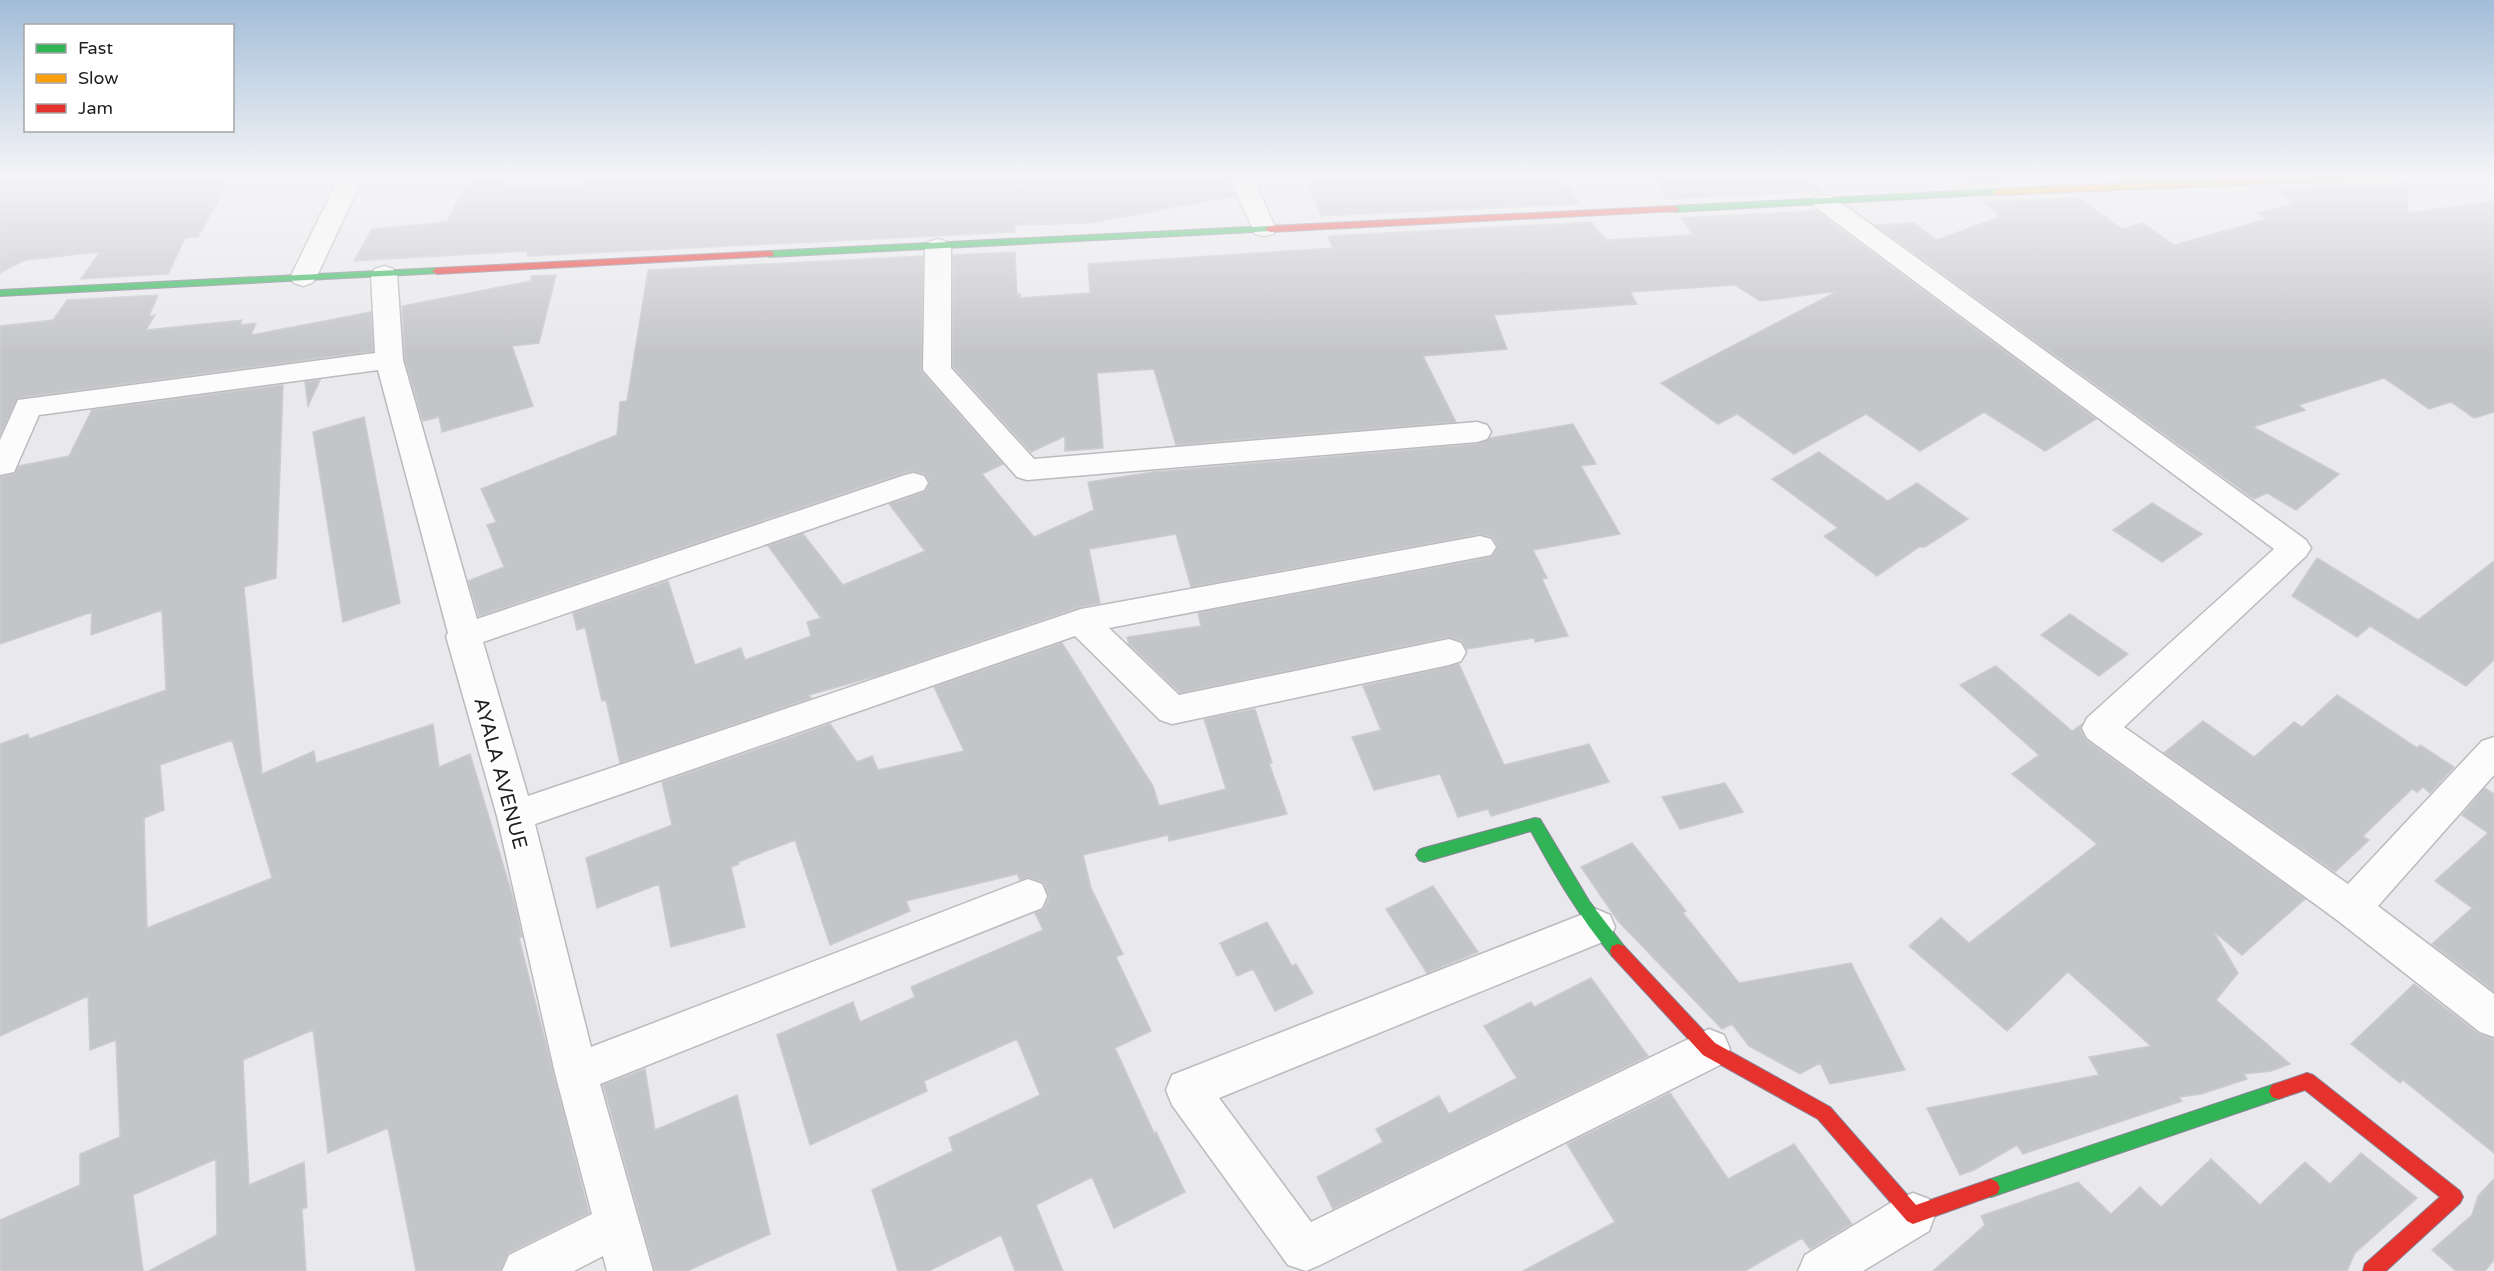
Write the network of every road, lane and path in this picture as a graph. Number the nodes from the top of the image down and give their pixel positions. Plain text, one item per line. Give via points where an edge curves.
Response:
1 (324, 234) edge
2 (1168, 234) edge
3 (1868, 234) edge
4 (938, 247) junction
5 (384, 274) junction
6 (303, 278) junction
7 (0, 293) edge
8 (388, 360) junction
9 (1478, 432) dead end
10 (0, 465) edge
11 (913, 483) dead end
12 (1480, 547) dead end
13 (1081, 621) junction
14 (463, 636) junction
15 (1449, 652) dead end
16 (2494, 751) edge
17 (514, 816) junction
18 (1424, 855) dead end
19 (1028, 896) dead end
20 (2351, 908) junction
21 (1596, 927) junction
22 (2494, 1018) edge
23 (1709, 1049) junction
24 (576, 1073) junction
25 (1913, 1215) junction
26 (617, 1227) junction
27 (525, 1271) edge
28 (630, 1271) edge
29 (1821, 1271) edge
30 (2372, 1271) edge

1 - 6 street
2 - 4 main road
3 - 20 street via 2295,548 2099,728
4 - 5 main road
4 - 9 street via 937,370 1027,470
5 - 6 main road
5 - 8 street, AYALA AVENUE
6 - 7 main road
8 - 10 street via 28,407 4,465
8 - 14 street, AYALA AVENUE
11 - 14 street
12 - 13 street
13 - 15 street via 1172,710
13 - 17 street
14 - 17 street, AYALA AVENUE
16 - 20 street
17 - 24 street, AYALA AVENUE
18 - 21 main road via 1535,824
19 - 24 street
20 - 22 street
21 - 23 main road
21 - 23 street via 1187,1090 1304,1249
23 - 25 main road via 1824,1113
24 - 26 street, AYALA AVENUE
25 - 29 street
25 - 30 main road via 2307,1082 2454,1197
26 - 27 street
26 - 28 street, AYALA AVENUE

